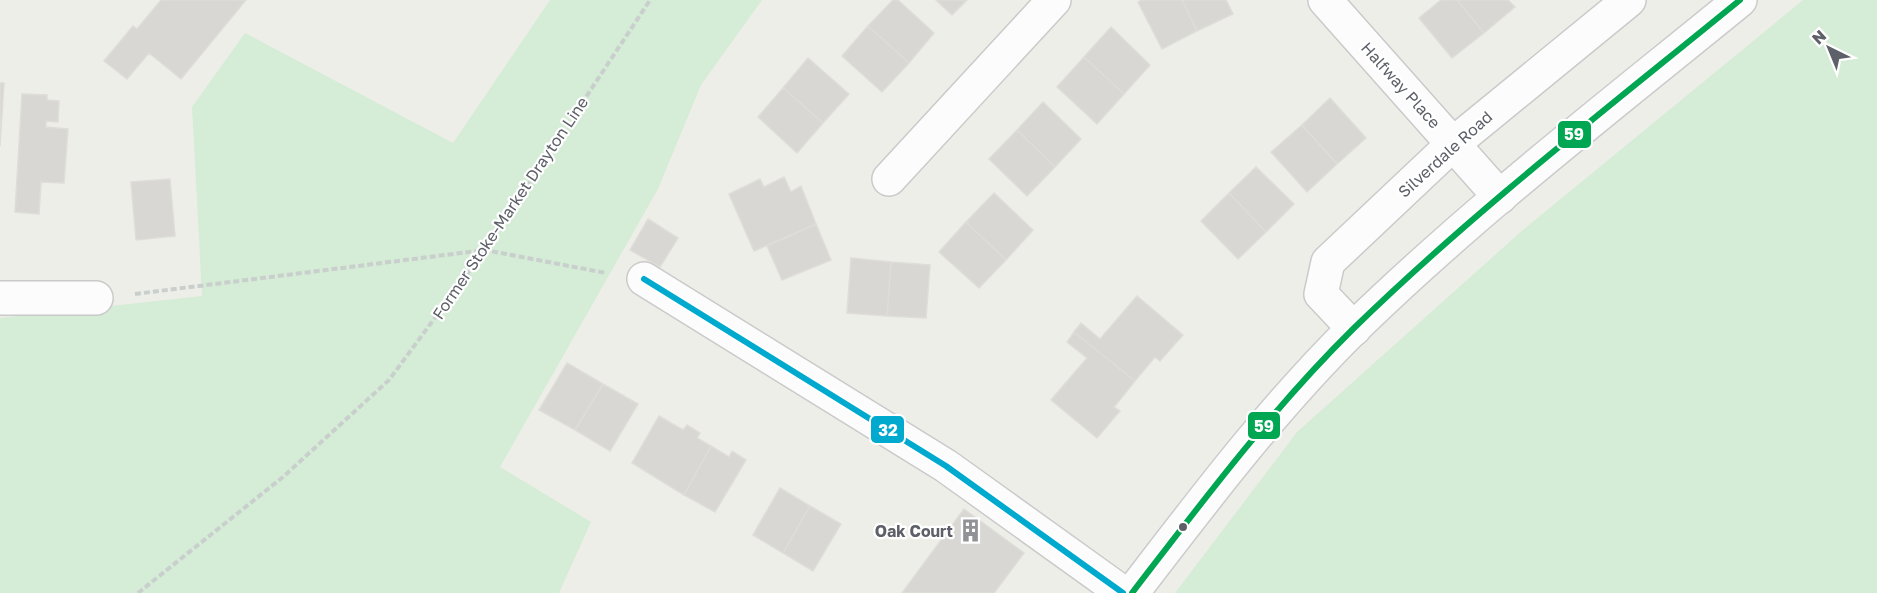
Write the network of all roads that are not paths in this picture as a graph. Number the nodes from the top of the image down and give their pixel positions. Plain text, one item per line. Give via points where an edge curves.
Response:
1 (1054, 0) edge
2 (1325, 0) edge
3 (1629, 0) edge
4 (1740, 0) edge
5 (1453, 144) junction
6 (889, 179) dead end
7 (1500, 197) junction
8 (644, 279) road end
9 (0, 298) edge
10 (96, 298) road end
11 (1354, 329) junction
12 (1123, 593) edge
13 (1132, 593) edge

1 - 6 street
2 - 5 street, Halfway Place
3 - 5 street, Silverdale Road
4 - 7 street
5 - 7 street, Halfway Place
5 - 11 street, Silverdale Road via 1328,262 1321,294
7 - 11 street
8 - 12 street via 946,466
9 - 10 street
11 - 13 street via 1236,458

